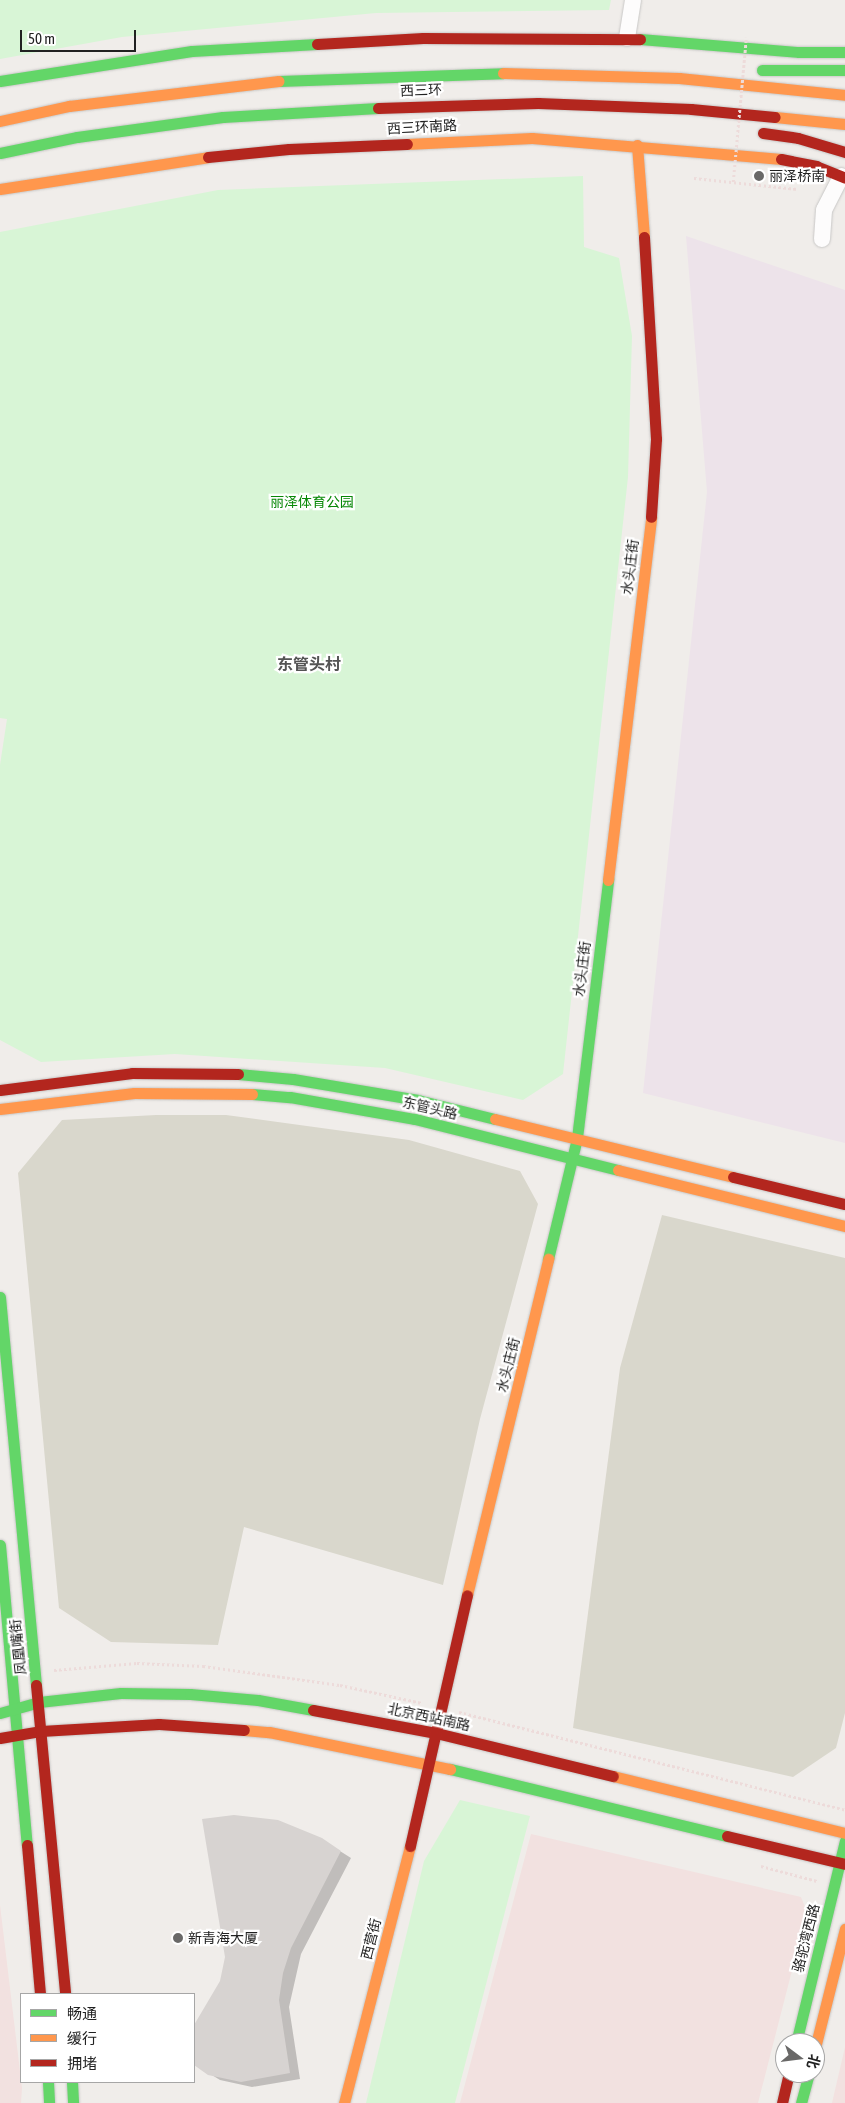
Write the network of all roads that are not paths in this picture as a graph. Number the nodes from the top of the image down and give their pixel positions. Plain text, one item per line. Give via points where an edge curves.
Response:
1 (633, 0) edge
2 (627, 38) junction
3 (845, 52) edge
4 (752, 69) dead end
5 (714, 70) dead end
6 (845, 70) edge
7 (679, 78) junction
8 (0, 81) edge
9 (845, 95) edge
10 (691, 110) junction
11 (0, 121) edge
12 (845, 124) edge
13 (721, 125) dead end
14 (754, 132) dead end
15 (637, 145) junction
16 (828, 147) junction
17 (845, 152) edge
18 (0, 153) edge
19 (845, 156) edge
20 (843, 177) edge
21 (0, 189) edge
22 (822, 239) dead end
23 (0, 1090) edge
24 (0, 1110) edge
25 (577, 1138) junction
26 (573, 1159) junction
27 (845, 1204) edge
28 (845, 1226) edge
29 (0, 1297) edge
30 (0, 1545) edge
31 (39, 1702) junction
32 (15, 1709) junction
33 (0, 1713) edge
34 (41, 1731) junction
35 (436, 1733) junction
36 (18, 1734) junction
37 (0, 1738) edge
38 (429, 1764) junction
39 (426, 1782) joint
40 (845, 1833) edge
41 (845, 1841) edge
42 (842, 1864) edge
43 (845, 1929) edge
44 (40, 1993) edge
45 (65, 1993) edge
46 (799, 2033) edge
47 (819, 2033) edge
48 (48, 2083) edge
49 (72, 2083) edge
50 (787, 2083) edge
51 (806, 2083) edge
52 (49, 2103) edge
53 (74, 2103) edge
54 (344, 2103) edge
55 (782, 2103) edge
56 (801, 2103) edge

1 - 2 street
2 - 3 main road via 799,52
2 - 8 main road via 486,36 272,45 192,51
4 - 6 main road
5 - 7 main road
7 - 9 main road, 西三环
7 - 11 main road, 西三环 via 535,73 318,78 155,94
10 - 12 main road, 西三环
10 - 13 main road
10 - 18 main road, 西三环 via 538,103 318,109 143,127
14 - 16 main road via 798,138
15 - 20 main road, 西三环南路 via 759,155 816,166
15 - 21 main road, 西三环南路 via 532,138 289,149 197,158
15 - 25 main road, 水头庄街 via 654,362 656,439 652,516
16 - 17 main road
16 - 19 main road
20 - 22 street via 824,210
23 - 25 main road, 东管头路 via 132,1073 249,1075 293,1079 409,1099
24 - 26 main road, 东管头路 via 134,1093 222,1091 361,1108
25 - 26 main road, 水头庄街
25 - 27 main road, 东管头路
26 - 28 main road, 东管头路
26 - 35 main road, 水头庄街
29 - 31 main road, 凤凰嘴街
30 - 32 main road, 凤凰嘴街
31 - 32 main road, 北京西站南路
31 - 34 main road, 凤凰嘴街
31 - 35 main road, 北京西站南路 via 121,1693 224,1696
32 - 33 main road, 北京西站南路
32 - 36 main road, 凤凰嘴街
34 - 36 main road
34 - 38 main road via 159,1724 219,1727 335,1743
34 - 45 main road, 凤凰嘴街
35 - 38 main road, 水头庄街
35 - 40 main road, 北京西站南路
36 - 37 main road
36 - 44 main road, 凤凰嘴街
38 - 39 main road, 水头庄街
38 - 42 main road
39 - 54 main road, 西营街
41 - 42 main road, 骆驼湾西路
42 - 46 main road, 骆驼湾西路
43 - 47 main road
48 - 52 main road
49 - 53 main road
50 - 55 main road
51 - 56 main road

